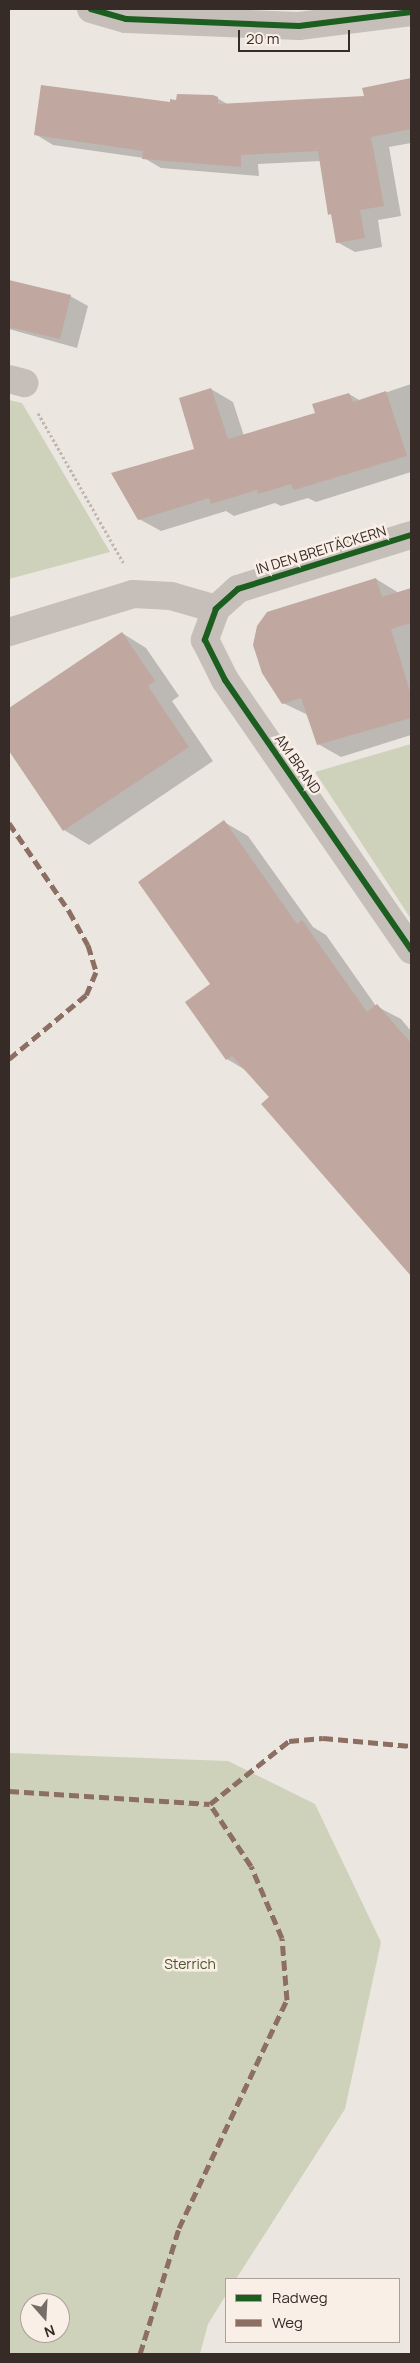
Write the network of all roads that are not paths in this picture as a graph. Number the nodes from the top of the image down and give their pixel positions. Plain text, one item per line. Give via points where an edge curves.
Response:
1 (91, 9) edge
2 (411, 12) edge
3 (411, 535) edge
4 (238, 589) joint
5 (216, 609) junction
6 (9, 632) edge
7 (411, 950) edge

1 - 2 street via 126,19 299,26
3 - 4 street, IN DEN BREITÄCKERN
4 - 5 street, AM BRAND
5 - 6 street via 171,596 133,594
5 - 7 street, AM BRAND via 205,640 224,680

